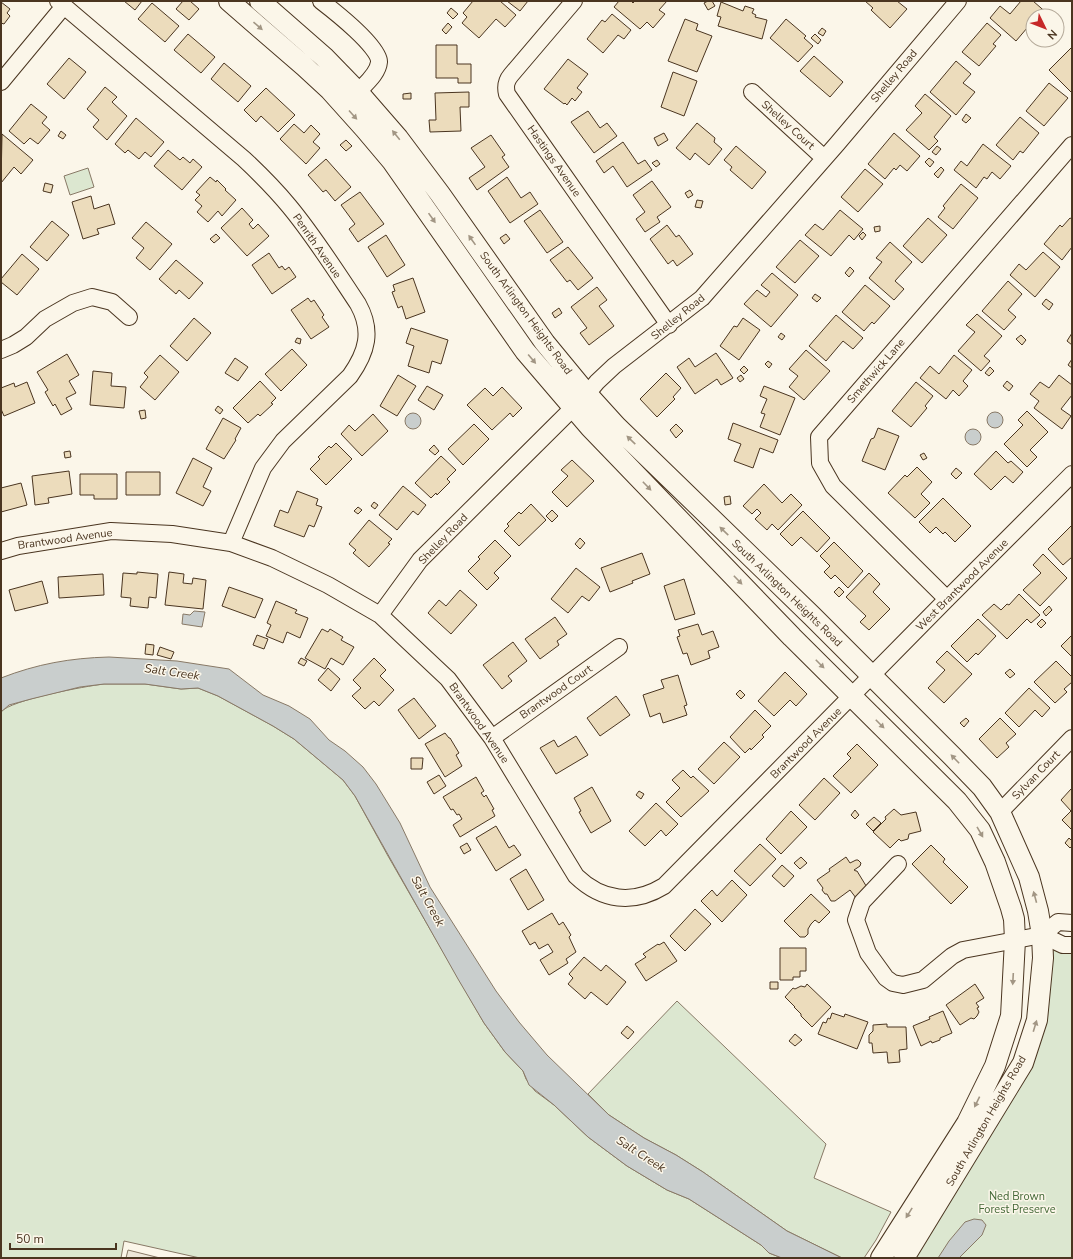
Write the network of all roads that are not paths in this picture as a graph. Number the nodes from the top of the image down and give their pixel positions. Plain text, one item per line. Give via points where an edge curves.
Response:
1 (229, 1) edge
2 (260, 1) edge
3 (321, 1) edge
4 (574, 1) edge
5 (956, 2) edge
6 (61, 4) edge
7 (1, 82) edge
8 (358, 92) junction
9 (752, 92) dead end
10 (1072, 145) edge
11 (824, 158) junction
12 (129, 317) dead end
13 (669, 325) junction
14 (1, 350) edge
15 (587, 394) junction
16 (572, 408) junction
17 (1072, 474) edge
18 (231, 543) junction
19 (1, 551) edge
20 (946, 599) junction
21 (380, 615) junction
22 (619, 647) dead end
23 (872, 676) junction
24 (852, 696) junction
25 (492, 738) junction
26 (1072, 738) edge
27 (1000, 812) junction
28 (898, 864) dead end
29 (1072, 923) edge
30 (1042, 935) junction
31 (1015, 940) junction
32 (1072, 945) edge
33 (883, 1256) edge
34 (904, 1258) edge

1 -> 16 main road, South Arlington Heights Road via 330,90 365,129 396,168 525,351
2 - 8 main road, South Arlington Heights Road via 324,56
3 - 8 street via 366,40 379,56 378,68
4 - 13 street, Hastings Avenue via 510,74 506,85 507,94
5 - 11 street, Shelley Road
6 - 7 street
6 - 18 street, Penrith Avenue via 267,180 310,233 364,314 367,336 357,366 350,376 282,441 267,462
15 -> 8 main road, South Arlington Heights Road via 545,343 406,148
9 - 11 street, Shelley Court
10 - 20 street, Smethwick Lane via 819,437 820,463 834,486
11 - 13 street, Shelley Road via 702,298
12 - 14 street via 112,302 92,297 73,303 45,320 13,345
13 - 15 street, Shelley Road via 614,366
15 - 16 street, Shelley Road
23 -> 15 main road, South Arlington Heights Road via 616,426
16 - 21 street, Shelley Road via 420,560
16 -> 24 main road, South Arlington Heights Road
17 - 20 street, West Brantwood Avenue
18 - 19 street, Brantwood Avenue via 172,534 111,531
18 - 21 street, Brantwood Avenue via 272,558 328,585
20 - 23 street, West Brantwood Avenue
21 - 25 street, Brantwood Avenue via 448,679
22 - 25 street, Brantwood Court
23 - 24 street, West Brantwood Avenue
27 -> 23 main road, South Arlington Heights Road via 982,787
24 - 25 street, Brantwood Avenue via 664,886 655,892 635,898 604,895 584,884 576,876
24 -> 31 main road, South Arlington Heights Road via 957,800 980,830 1011,908
26 - 27 street, Sylvan Court
30 -> 27 main road, South Arlington Heights Road via 1029,877
28 - 31 street via 862,902 856,920 868,953 886,978 893,983 903,985 923,980 963,950
29 - 30 street via 1058,922
30 - 31 street
30 - 32 street via 1063,945
34 -> 30 main road, South Arlington Heights Road via 1023,1063 1037,1020 1043,958
31 -> 33 main road, South Arlington Heights Road via 1011,1016 995,1066 967,1123

